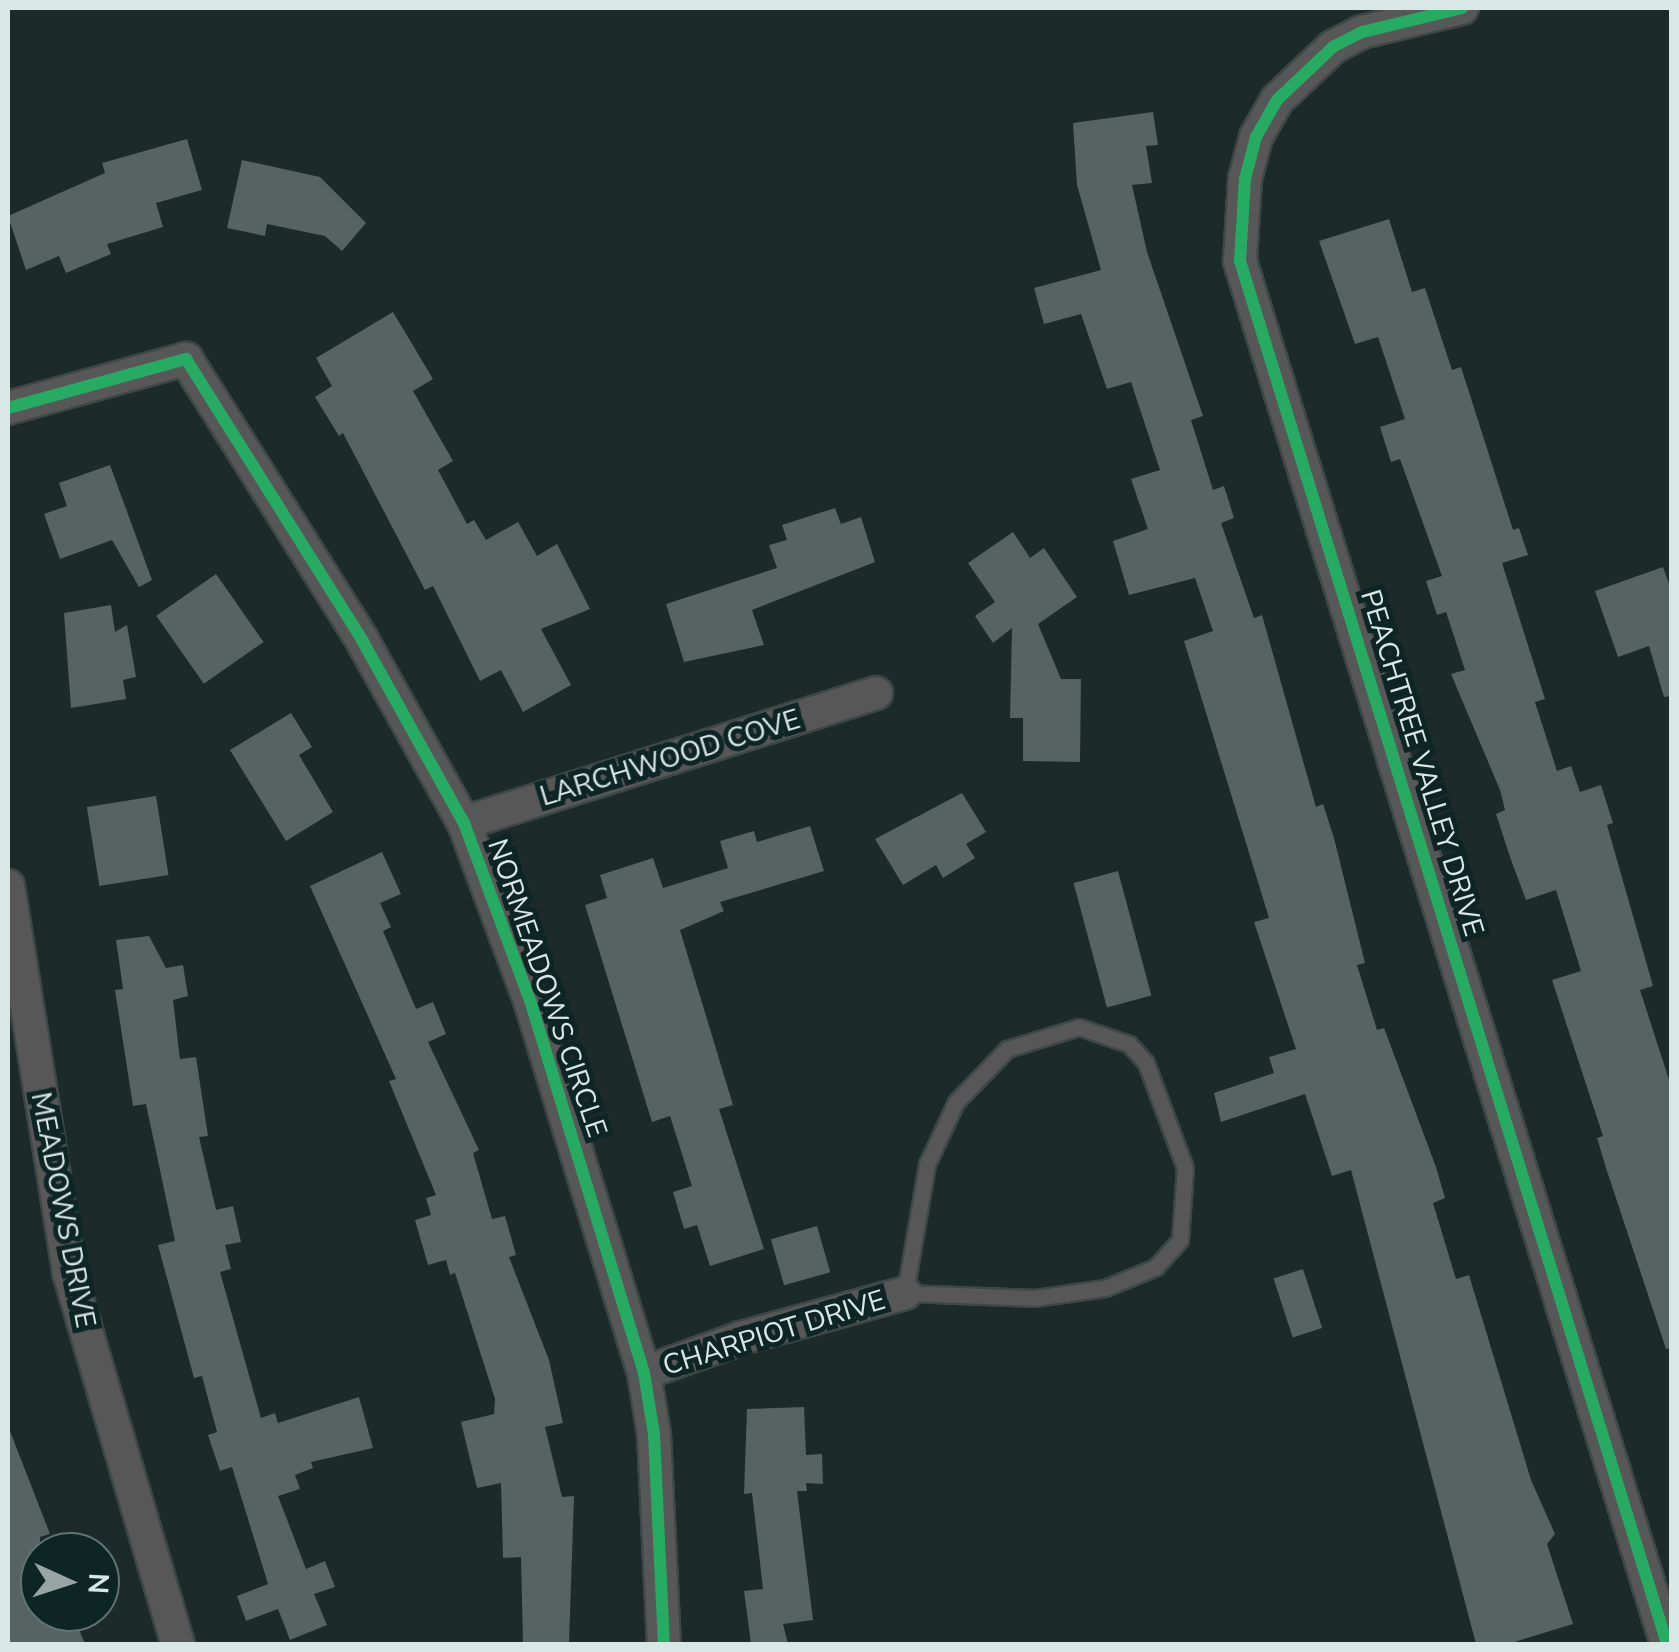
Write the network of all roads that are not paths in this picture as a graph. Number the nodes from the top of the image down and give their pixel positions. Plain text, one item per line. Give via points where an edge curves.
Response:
1 (1462, 8) edge
2 (8, 408) edge
3 (876, 693) dead end
4 (464, 823) junction
5 (8, 886) edge
6 (905, 1294) junction
7 (644, 1374) junction
8 (178, 1644) edge
9 (664, 1644) edge
10 (1668, 1644) edge

1 - 10 street, PEACHTREE VALLEY DRIVE via 1362,32 1332,48 1288,87 1256,137 1244,178 1240,261
2 - 4 street, NORMEADOWS CIRCLE via 186,359 362,640
3 - 4 street, LARCHWOOD COVE
4 - 7 street, NORMEADOWS CIRCLE via 530,1000
5 - 8 street, MEADOWS DRIVE via 69,1272
6 - 6 lane via 939,1129 985,1064 1006,1048 1078,1027 1130,1044 1169,1112 1186,1168 1186,1210 1170,1256 1134,1279 1091,1290 1035,1298
6 - 7 street, CHARPIOT DRIVE via 741,1338
7 - 9 street, NORMEADOWS CIRCLE via 654,1434

